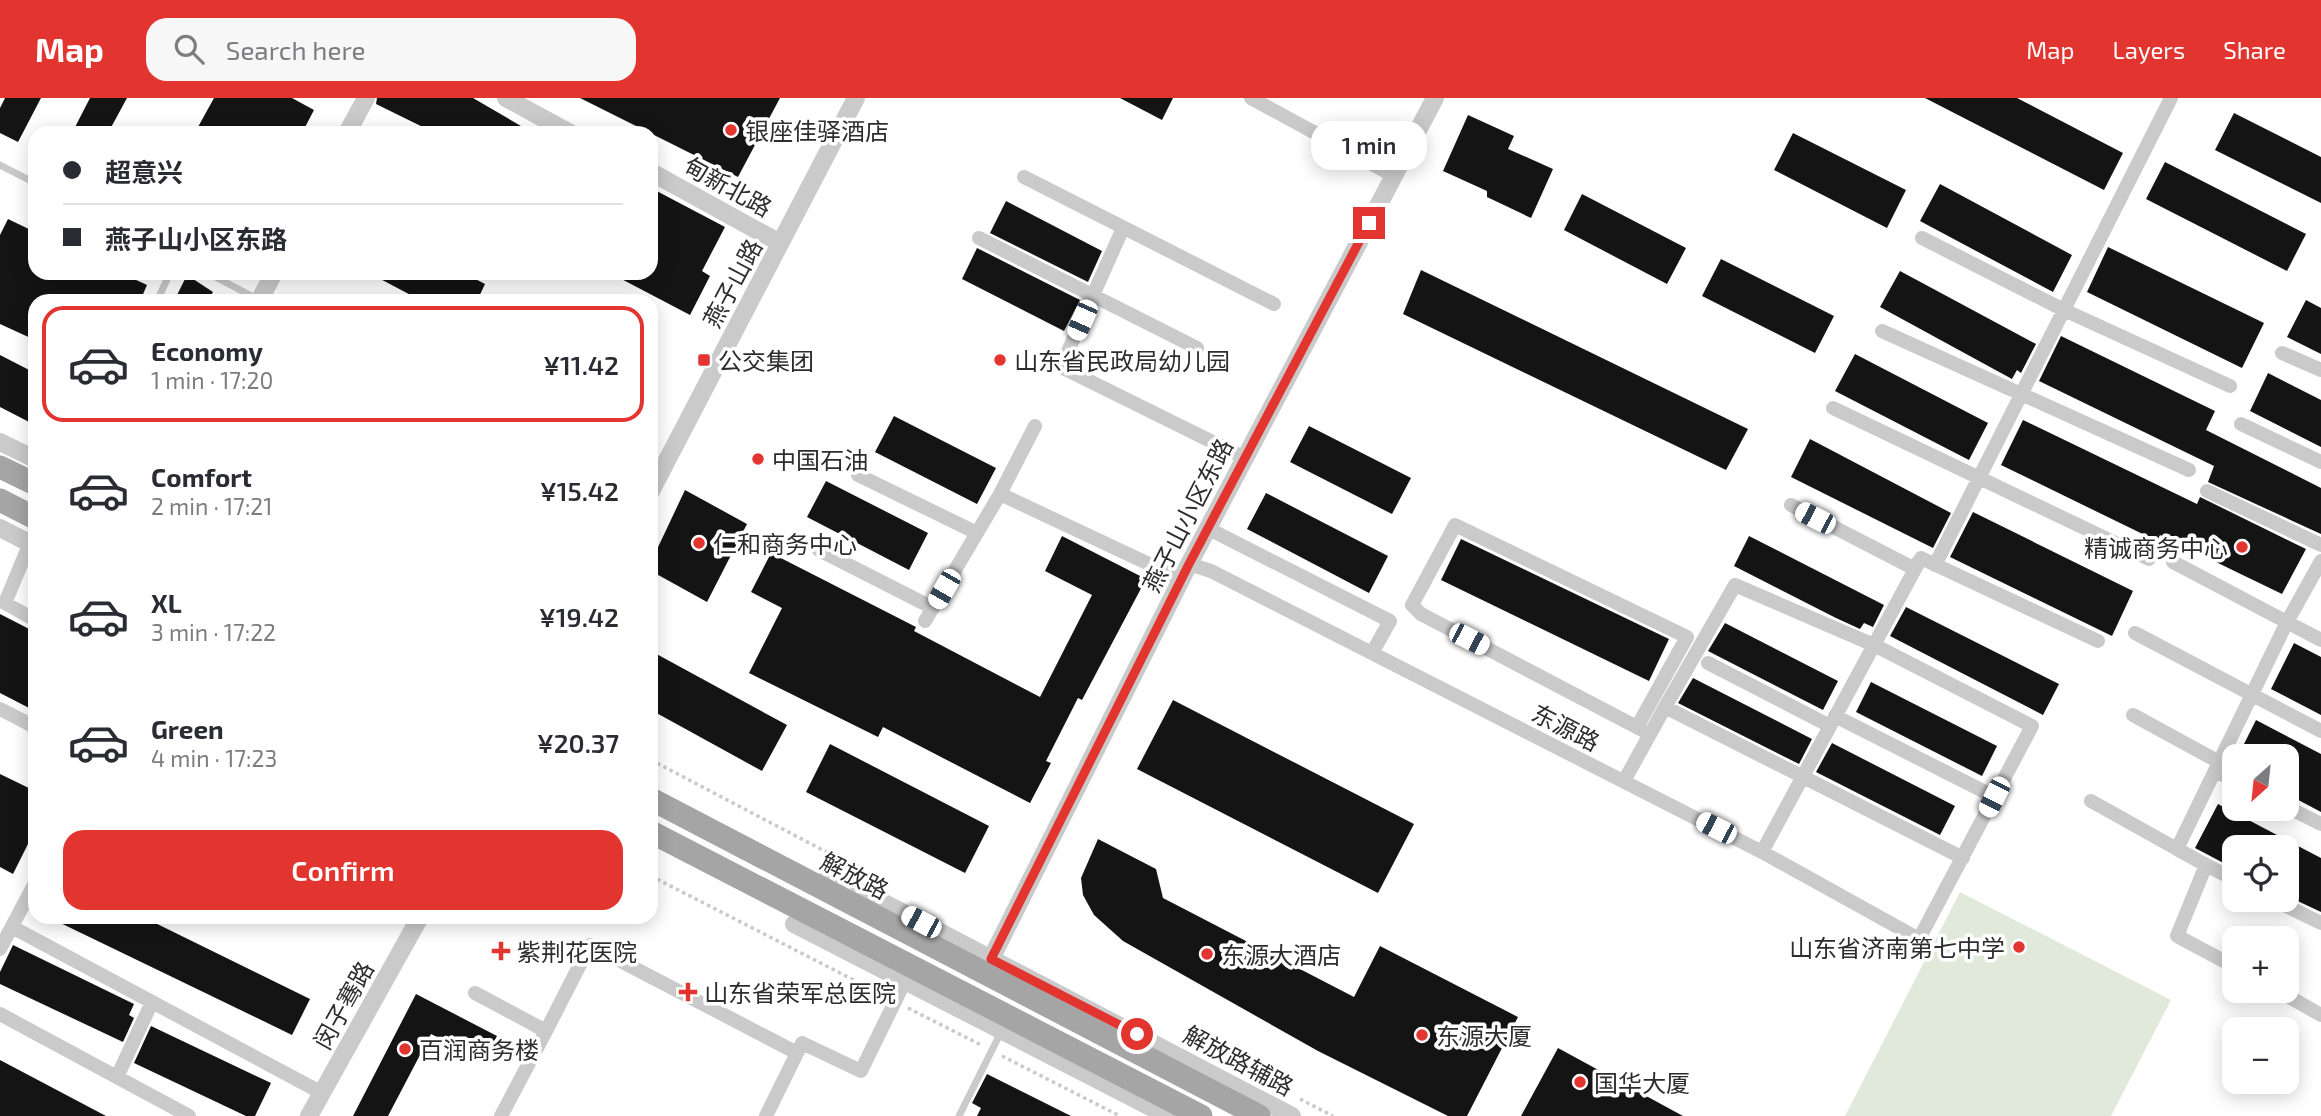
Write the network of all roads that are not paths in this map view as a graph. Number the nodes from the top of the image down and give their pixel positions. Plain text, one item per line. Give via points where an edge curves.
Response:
1 (366, 98) edge
2 (506, 98) edge
3 (515, 98) edge
4 (846, 98) edge
5 (856, 98) edge
6 (1251, 98) edge
7 (1435, 98) edge
8 (2171, 98) edge
9 (351, 126) edge
10 (557, 126) edge
11 (566, 126) edge
12 (0, 165) edge
13 (1394, 176) junction
14 (1024, 177) dead end
15 (658, 178) edge
16 (28, 179) edge
17 (1123, 228) junction
18 (979, 237) dead end
19 (1922, 238) dead end
20 (776, 242) junction
21 (221, 280) edge
22 (268, 280) edge
23 (247, 294) edge
24 (257, 294) edge
25 (1092, 297) junction
26 (1274, 304) dead end
27 (2064, 310) junction
28 (1882, 331) dead end
29 (1196, 348) dead end
30 (2282, 353) dead end
31 (2321, 370) edge
32 (2230, 386) dead end
33 (2021, 394) junction
34 (1833, 408) dead end
35 (2241, 424) dead end
36 (1035, 426) dead end
37 (0, 442) edge
38 (28, 456) edge
39 (658, 458) edge
40 (1245, 458) junction
41 (2321, 462) edge
42 (0, 467) edge
43 (2189, 470) dead end
44 (858, 475) dead end
45 (658, 477) edge
46 (1979, 477) junction
47 (28, 481) edge
48 (2207, 491) dead end
49 (1000, 494) junction
50 (0, 500) edge
51 (1791, 505) dead end
52 (28, 514) edge
53 (0, 528) edge
54 (1208, 528) junction
55 (976, 533) junction
56 (28, 542) edge
57 (2321, 545) edge
58 (820, 550) dead end
59 (28, 555) edge
60 (2149, 559) dead end
61 (2321, 561) edge
62 (2173, 562) dead end
63 (1935, 565) junction
64 (1915, 569) junction
65 (1185, 572) junction
66 (0, 601) edge
67 (933, 608) junction
68 (17, 610) junction
69 (28, 616) edge
70 (925, 621) dead end
71 (2287, 622) junction
72 (2136, 633) dead end
73 (2321, 640) edge
74 (2098, 641) dead end
75 (1874, 645) junction
76 (1372, 653) junction
77 (1708, 663) dead end
78 (2252, 695) junction
79 (1665, 707) junction
80 (0, 709) edge
81 (2133, 715) dead end
82 (1833, 721) junction
83 (28, 723) edge
84 (1644, 730) junction
85 (2321, 731) edge
86 (2217, 766) junction
87 (2222, 770) edge
88 (1802, 778) junction
89 (1624, 782) junction
90 (1994, 797) junction
91 (2091, 801) dead end
92 (658, 803) edge
93 (2300, 814) edge
94 (2321, 824) edge
95 (658, 836) edge
96 (2177, 849) junction
97 (1762, 852) junction
98 (1963, 858) junction
99 (2206, 865) junction
100 (827, 873) joint
101 (2222, 873) edge
102 (799, 876) junction
103 (28, 896) edge
104 (784, 900) junction
105 (2299, 912) edge
106 (2321, 923) edge
107 (416, 924) edge
108 (794, 924) joint
109 (12, 927) junction
110 (0, 949) edge
111 (991, 959) junction
112 (2222, 960) edge
113 (905, 981) junction
114 (475, 993) dead end
115 (152, 1002) junction
116 (2299, 1002) edge
117 (0, 1014) edge
118 (2321, 1015) edge
119 (546, 1031) junction
120 (1002, 1031) junction
121 (797, 1053) junction
122 (117, 1077) junction
123 (322, 1093) junction
124 (189, 1116) edge
125 (309, 1116) edge
126 (501, 1116) edge
127 (766, 1116) edge
128 (959, 1116) edge
129 (1168, 1116) edge
130 (1201, 1116) edge
131 (1259, 1116) edge
132 (1292, 1116) edge

1 - 9 street
2 - 10 street
3 - 11 street
4 - 20 street, 燕子山路
5 - 20 street, 燕子山路
6 - 13 street
7 - 13 street, 燕子山小区东路
8 - 27 street
12 - 16 lane
13 - 40 street, 燕子山小区东路
14 - 17 street
15 - 20 street, 甸新北路
17 - 25 street
17 - 26 street
18 - 25 street
19 - 27 street
20 - 39 street, 燕子山路
20 - 45 street, 燕子山路
21 - 23 lane
22 - 24 street
25 - 29 street
25 - 40 street via 1061,367
27 - 32 street
27 - 33 street
28 - 33 street
30 - 31 street
33 - 43 street
33 - 46 street
34 - 46 street
35 - 41 street
36 - 49 street
37 - 38 street
40 - 54 street, 燕子山小区东路
42 - 47 main road
44 - 55 street
46 - 60 street
46 - 63 street
48 - 57 street
49 - 55 street
49 - 65 street, 东源路
50 - 52 main road
51 - 64 street
53 - 56 street
54 - 65 street, 燕子山小区东路
54 - 76 street via 1390,621
55 - 67 street
58 - 67 street
59 - 68 street via 5,603
61 - 71 street
62 - 71 street
63 - 64 street via 1921,558
63 - 74 street
64 - 75 street
65 - 76 street, 东源路 via 1211,572
65 - 111 street, 燕子山小区东路
66 - 68 street
67 - 70 street
68 - 69 street
71 - 73 street
71 - 78 street
72 - 78 street
75 - 79 street via 1735,585
75 - 82 street
75 - 90 street via 2032,726
76 - 89 street, 东源路
77 - 82 street
78 - 85 street
78 - 86 street
79 - 84 street
79 - 88 street
80 - 83 street
81 - 86 street
82 - 88 street
82 - 90 street
84 - 84 street via 1421,614 1412,605 1455,524 1687,637
84 - 89 street
86 - 87 street
86 - 96 street
88 - 97 street
88 - 98 street
89 - 97 street, 东源路
90 - 98 street
91 - 96 street
92 - 102 main road, 解放路
93 - 94 street
95 - 104 main road
96 - 99 street
97 - 98 street, 东源路 via 1919,939
99 - 101 street
99 - 112 street via 2177,936
100 - 102 main road
100 - 111 street, 解放路辅路
102 - 131 main road, 解放路
103 - 109 street
104 - 108 main road
104 - 130 main road
105 - 106 street
107 - 123 street, 闵子骞路
108 - 113 street
109 - 110 street
109 - 115 street
111 - 132 street, 解放路辅路
113 - 120 street
113 - 121 street via 861,1071 802,1043
114 - 119 street
115 - 122 street
115 - 123 street
116 - 118 street
117 - 122 street
119 - 121 street via 590,945
119 - 126 street
120 - 128 lane
120 - 129 street
121 - 127 street
122 - 124 street
123 - 125 street, 闵子骞路

